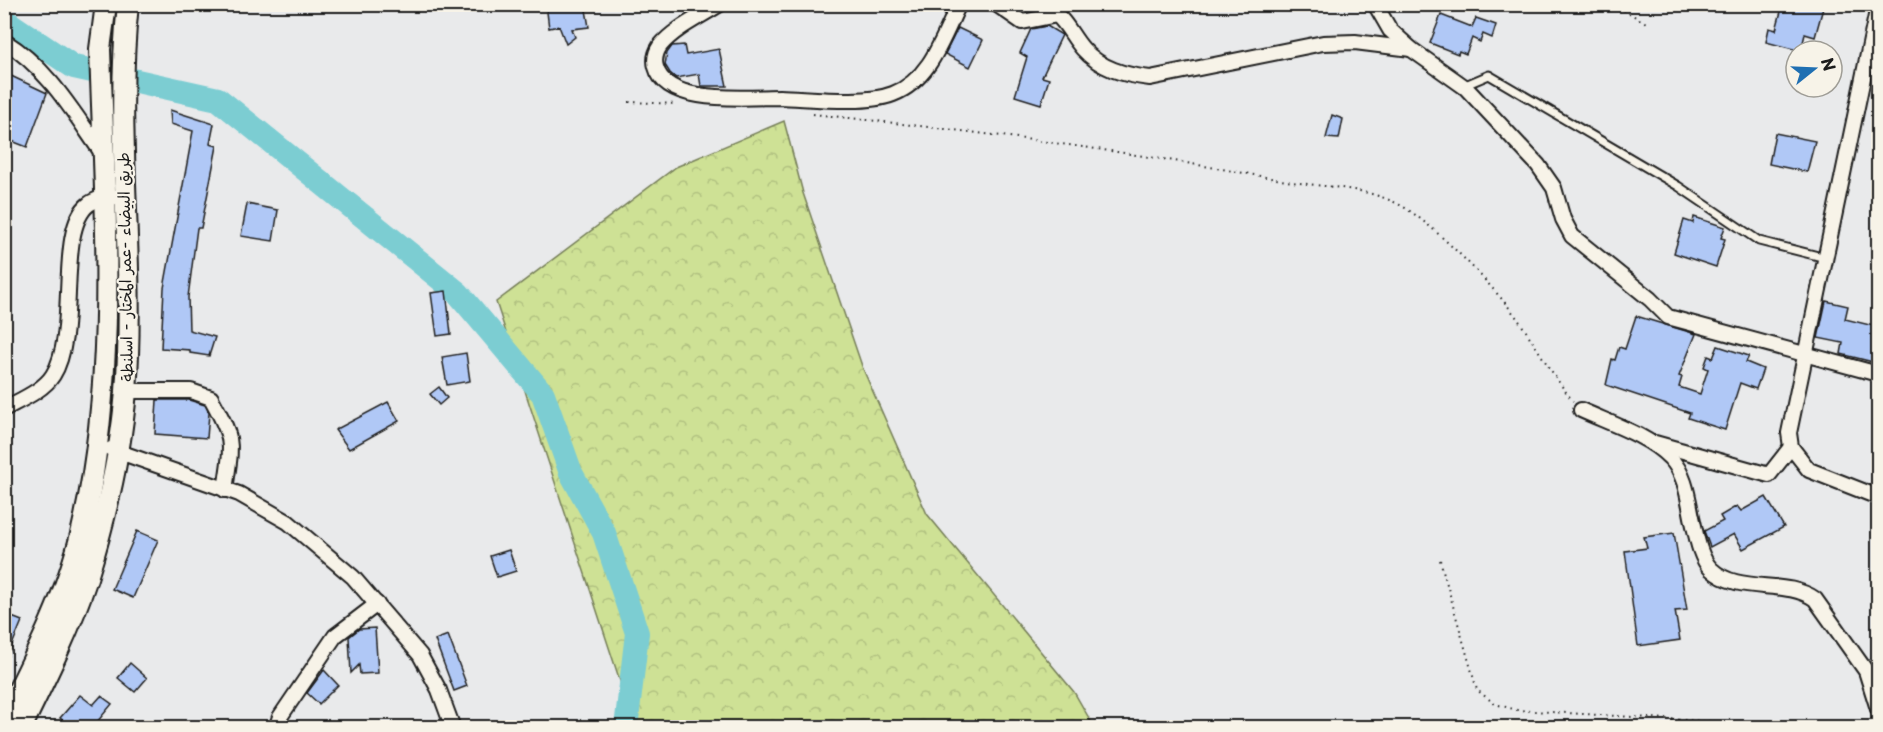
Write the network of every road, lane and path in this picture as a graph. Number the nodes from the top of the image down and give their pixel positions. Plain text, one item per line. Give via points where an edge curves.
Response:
1 (106, 4) edge
2 (128, 4) edge
3 (720, 4) edge
4 (959, 4) edge
5 (996, 4) edge
6 (1375, 4) edge
7 (1613, 4) edge
8 (1878, 6) edge
9 (1648, 24) dead end
10 (4, 41) edge
11 (1411, 50) junction
12 (1463, 86) junction
13 (629, 102) dead end
14 (687, 105) dead end
15 (803, 113) dead end
16 (102, 153) junction
17 (104, 197) junction
18 (124, 197) junction
19 (1826, 258) junction
20 (1804, 356) junction
21 (1878, 374) edge
22 (126, 391) junction
23 (4, 409) edge
24 (1581, 410) joint
25 (1646, 441) junction
26 (1791, 447) junction
27 (107, 448) junction
28 (225, 490) junction
29 (1878, 496) edge
30 (1440, 560) dead end
31 (377, 604) junction
32 (1878, 709) edge
33 (4, 719) edge
34 (21, 728) edge
35 (276, 728) edge
36 (453, 728) edge
37 (1816, 728) edge

1 - 16 main road, طريق البيضاء -عمر المختار - اسلنطة via 100,49
2 - 18 main road, طريق البيضاء -عمر المختار - اسلنطة via 123,53
3 - 4 street via 673,34 659,48 654,61 658,77 670,88 701,96 862,99 892,95 926,70
5 - 11 street via 1022,22 1057,15 1100,63 1123,75 1149,78 1323,43 1355,42
6 - 11 street via 1390,30
7 - 9 path
8 - 19 street
10 - 16 street via 46,74
11 - 12 street
12 - 19 lane via 1488,75 1678,186 1759,241
12 - 20 street via 1538,165 1554,188 1572,236 1668,318
13 - 14 path
15 - 24 path via 996,133 1186,161 1296,183 1343,186 1379,196 1401,205 1460,256 1515,316
16 - 17 main road, طريق البيضاء -عمر المختار - اسلنطة
17 - 18 street
17 - 23 street via 89,204 74,225 69,310 59,363 52,378
17 - 27 main road, طريق البيضاء -عمر المختار - اسلنطة
18 - 22 main road, طريق البيضاء -عمر المختار - اسلنطة via 128,288
19 - 20 street
20 - 21 street
20 - 26 street via 1789,433
22 - 27 main road, طريق البيضاء -عمر المختار - اسلنطة
22 - 28 street via 191,391 211,398 227,425 232,443
24 - 25 street
25 - 26 street via 1769,475
25 - 32 street via 1670,458 1680,474 1698,542 1709,567 1736,581 1804,592 1815,599 1866,672
26 - 29 street via 1809,470
27 - 28 street
27 - 33 main road, طريق البيضاء -عمر المختار - اسلنطة via 64,589
27 - 34 main road, طريق البيضاء -عمر المختار - اسلنطة via 87,577
28 - 31 street via 288,522 353,577
30 - 37 path via 1478,690 1495,704 1517,710
31 - 35 street via 335,636
31 - 36 street via 420,655

